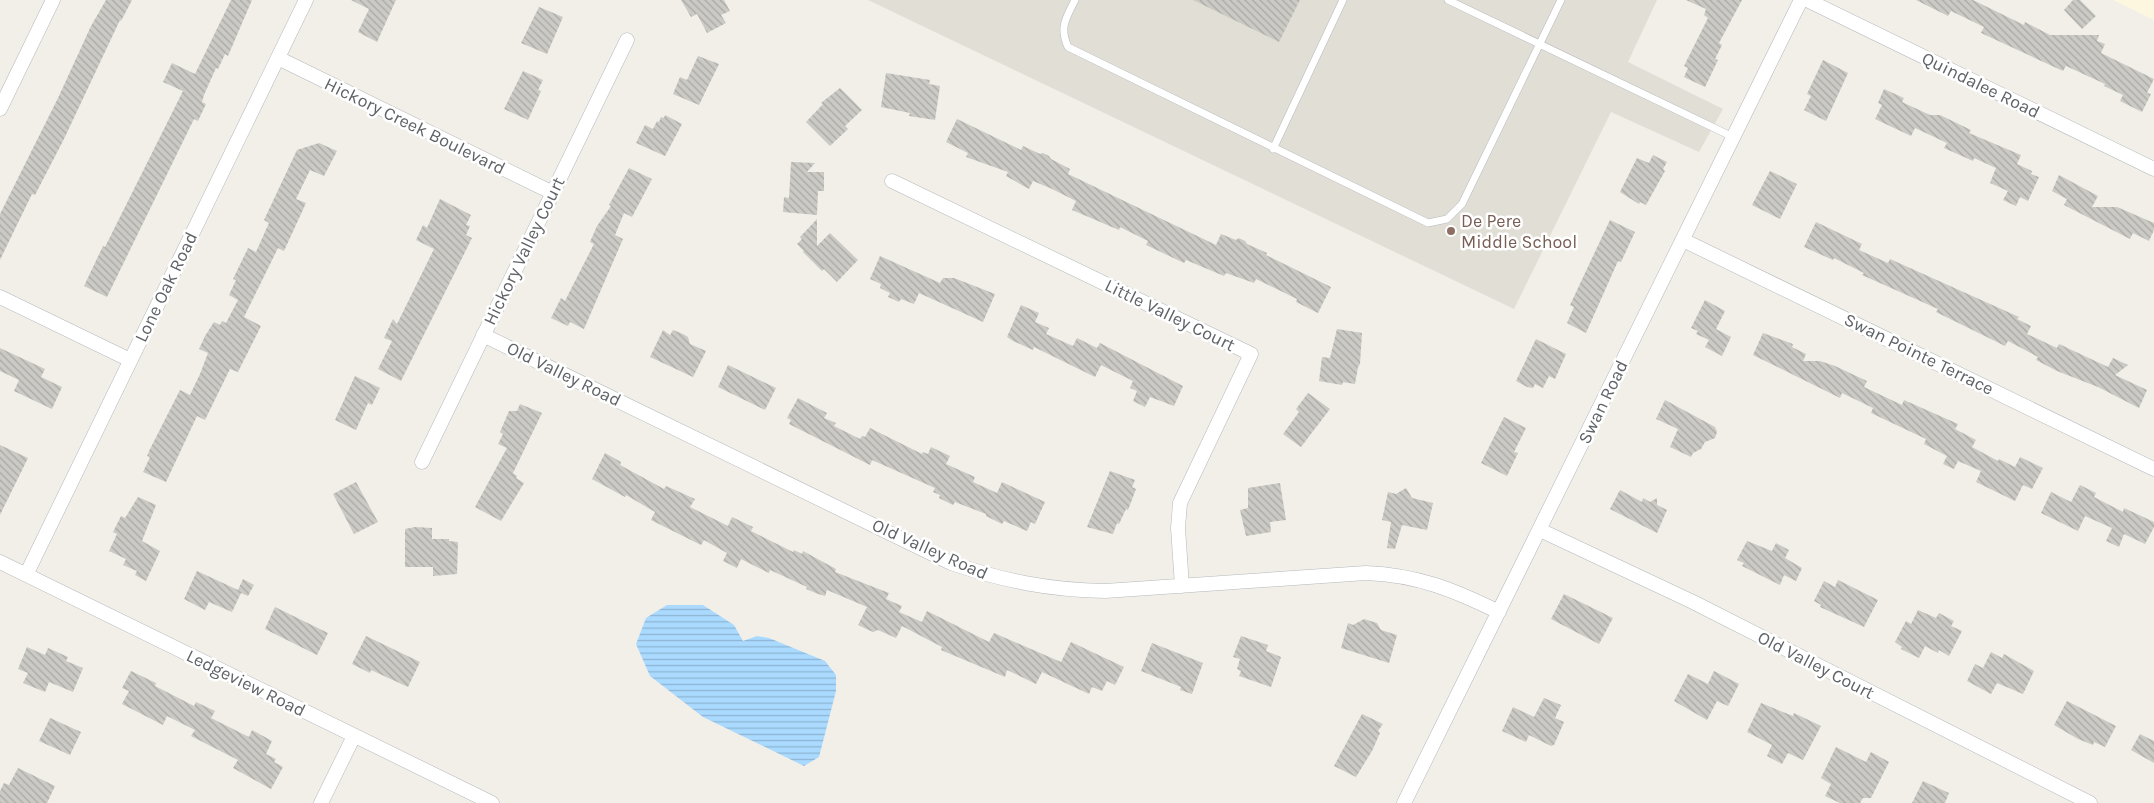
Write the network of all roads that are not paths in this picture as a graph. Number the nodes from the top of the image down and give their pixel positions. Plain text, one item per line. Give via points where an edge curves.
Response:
1 (53, 0) edge
2 (306, 0) edge
3 (1074, 0) edge
4 (1343, 0) edge
5 (1448, 0) edge
6 (1561, 0) edge
7 (1801, 0) edge
8 (1807, 0) edge
9 (627, 40) dead end
10 (1540, 44) junction
11 (278, 58) junction
12 (0, 109) edge
13 (1734, 137) junction
14 (1273, 149) junction
15 (2154, 169) edge
16 (892, 181) dead end
17 (553, 193) junction
18 (1683, 240) junction
19 (0, 297) edge
20 (483, 335) junction
21 (130, 360) junction
22 (422, 462) dead end
23 (2154, 469) edge
24 (1540, 530) junction
25 (0, 562) edge
26 (26, 575) junction
27 (1182, 586) junction
28 (1499, 612) junction
29 (354, 736) junction
30 (474, 799) edge
31 (322, 803) edge
32 (492, 803) edge
33 (1404, 803) edge
34 (2090, 803) edge

1 - 12 street
2 - 11 street, Lone Oak Road
3 - 14 lane via 1064,22 1063,35 1068,47
4 - 14 lane
5 - 10 lane
6 - 10 lane
7 - 13 street, Swan Road
8 - 15 street, Quindalee Road
9 - 17 street, Hickory Valley Court
10 - 13 lane
10 - 14 lane via 1462,204 1447,219 1428,223
11 - 17 street, Hickory Creek Boulevard
11 - 21 street, Lone Oak Road
13 - 18 street, Swan Road
16 - 27 street, Little Valley Court via 1251,354 1180,503 1178,528
17 - 20 street, Hickory Valley Court
18 - 23 street, Swan Pointe Terrace
18 - 24 street, Swan Road
19 - 21 street
20 - 22 street, Hickory Valley Court
20 - 27 street, Old Valley Road via 960,566 1002,580 1067,591
21 - 26 street, Lone Oak Road
24 - 28 street, Swan Road
24 - 34 street, Old Valley Court via 1702,607
25 - 26 street, Ledgeview Road
26 - 29 street, Ledgeview Road
27 - 28 street, Old Valley Road via 1391,574 1446,588
28 - 33 street, Swan Road
29 - 30 street, Ledgeview Road
29 - 31 street
30 - 32 street, Ledgeview Road

